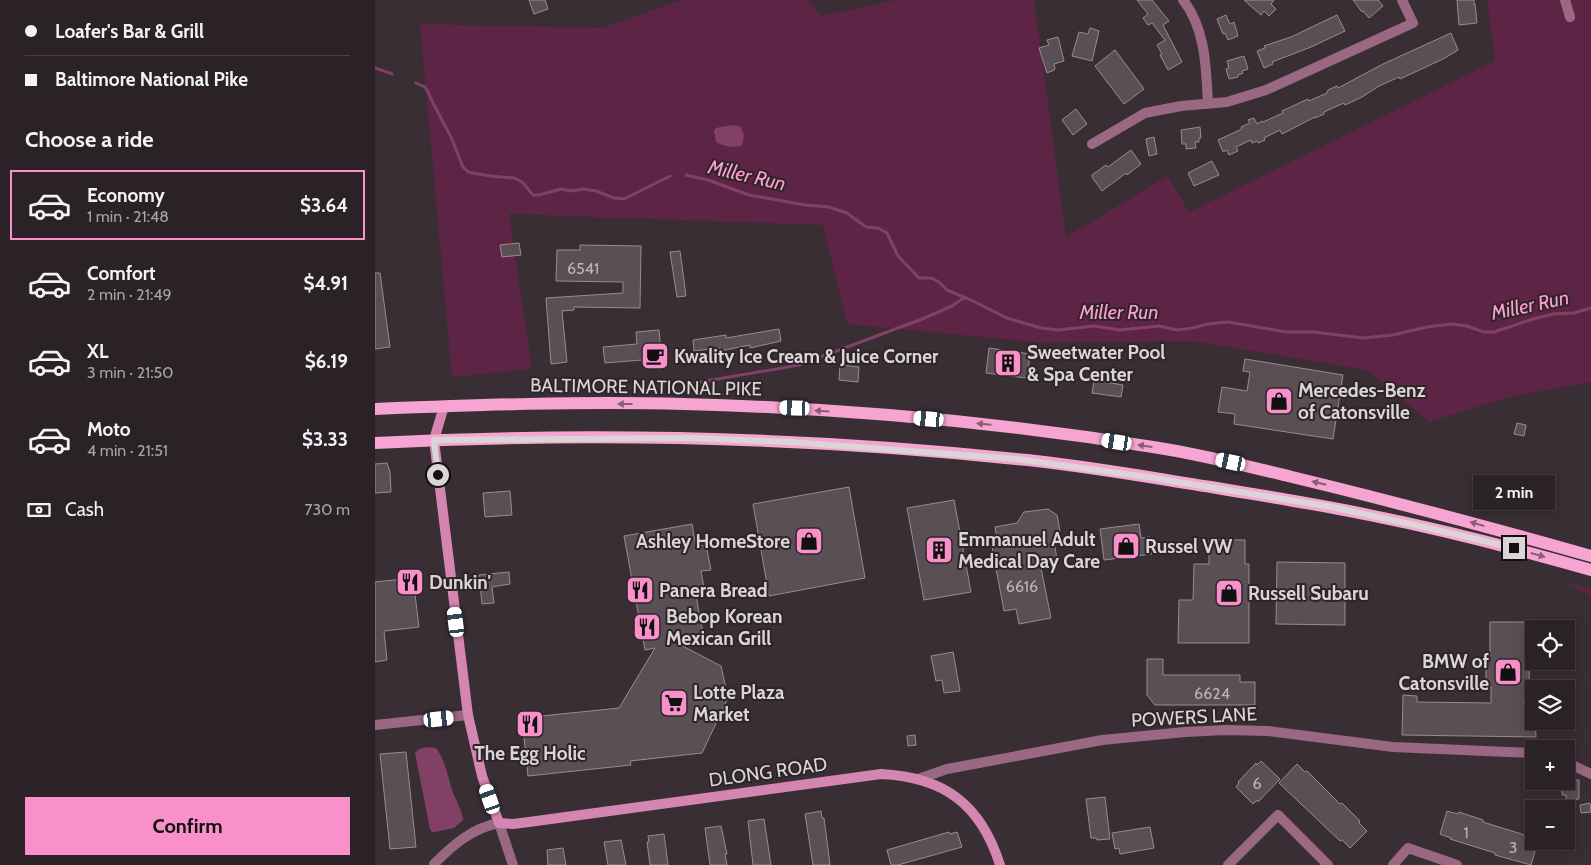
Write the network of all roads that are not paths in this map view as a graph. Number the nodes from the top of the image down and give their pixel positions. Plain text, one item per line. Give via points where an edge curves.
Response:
1 (1183, 0) edge
2 (1402, 0) edge
3 (1565, 0) edge
4 (1570, 16) dead end
5 (1208, 104) junction
6 (1092, 144) dead end
7 (444, 406) junction
8 (375, 409) edge
9 (434, 440) junction
10 (375, 443) edge
11 (1591, 556) edge
12 (1591, 570) edge
13 (468, 715) junction
14 (375, 726) edge
15 (1525, 752) edge
16 (1575, 766) edge
17 (1591, 774) edge
18 (918, 779) junction
19 (499, 823) junction
20 (431, 865) edge
21 (513, 865) edge
22 (1001, 865) edge
23 (1228, 865) edge
24 (1328, 865) edge
25 (1393, 865) edge
26 (1457, 865) edge

1 - 5 street via 1201,38
2 - 5 street via 1413,23 1266,90 1227,102
3 - 4 street
5 - 6 street via 1145,113
7 - 8 main road, BALTIMORE NATIONAL PIKE
7 - 9 street
11 -> 7 main road, BALTIMORE NATIONAL PIKE via 1384,499 1231,462 1154,447 1014,427 795,408 682,404
9 - 10 main road
9 -> 12 main road via 691,438 1016,459 1359,512 1514,548
9 - 13 street
13 - 14 street
13 - 19 street via 482,776
15 - 18 street, POWERS LANE via 1393,747 1268,731 1176,732 1102,740 947,769
16 - 17 street
18 - 19 street, DLONG ROAD via 881,774 529,822
18 - 22 street, DLONG ROAD via 934,784 966,805 988,833
19 - 20 street via 472,832
19 - 21 street
23 - 24 street via 1278,815
25 - 26 street via 1408,848

